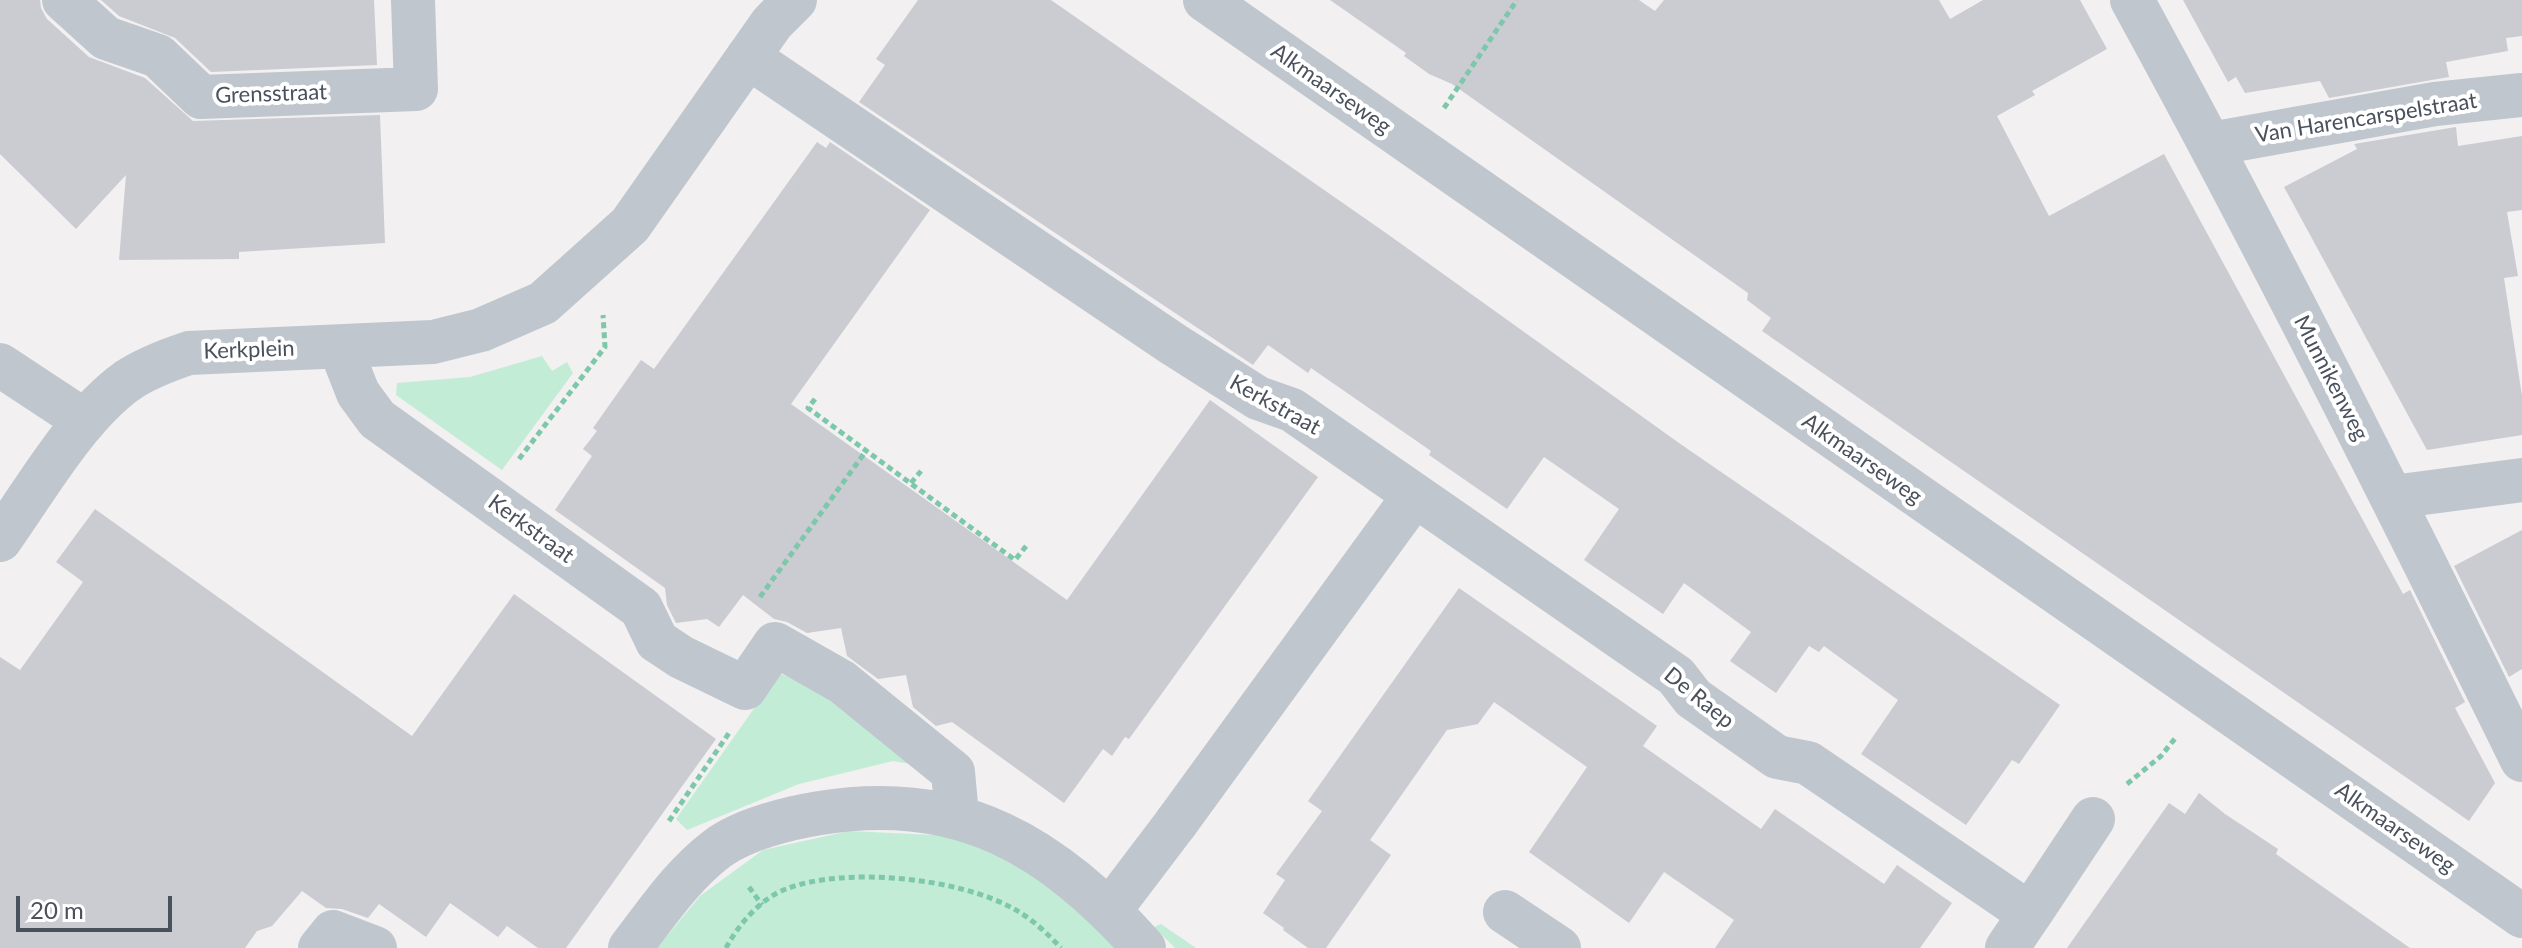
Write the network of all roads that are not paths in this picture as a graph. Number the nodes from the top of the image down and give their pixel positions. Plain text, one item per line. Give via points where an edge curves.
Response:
1 (64, 0) edge
2 (413, 0) edge
3 (1205, 0) edge
4 (2132, 0) edge
5 (773, 20) edge
6 (2522, 95) edge
7 (2211, 144) junction
8 (340, 347) junction
9 (0, 365) edge
10 (85, 421) junction
11 (2522, 480) edge
12 (1414, 496) junction
13 (2393, 497) junction
14 (0, 540) edge
15 (2522, 760) edge
16 (957, 816) junction
17 (2093, 819) road end
18 (1110, 910) junction
19 (2520, 910) edge
20 (1505, 912) dead end
21 (2019, 931) edge
22 (320, 948) edge
23 (375, 948) edge
24 (630, 948) edge
25 (1144, 948) edge
26 (1559, 948) edge

1 - 2 street, Grensstraat via 106,38 158,56 201,97 416,89
3 - 19 street, Alkmaarseweg
4 - 7 street, Munnikenweg
5 - 8 street, Kerkplein via 630,225 543,303 481,330 433,342
5 - 12 street, Kerkstraat via 1173,344 1258,398 1292,410
6 - 7 street, Van Harencarspelstraat via 2435,104
7 - 13 street, Munnikenweg
8 - 10 street, Kerkplein via 189,353 127,382
8 - 16 street, Kerkstraat via 358,393 377,419 641,608 657,641 745,688 775,644 842,682 953,772
9 - 10 street
10 - 14 street, Kerkplein
11 - 13 street
12 - 18 street
12 - 21 street, De Raep via 1676,676 1693,698 1777,757 1808,763
13 - 15 street, Munnikenweg
16 - 18 street via 1034,851
16 - 24 street via 912,808 840,810 782,820 721,846 689,873
17 - 21 street, De Raep
18 - 25 street
20 - 26 street
22 - 23 street via 333,932

